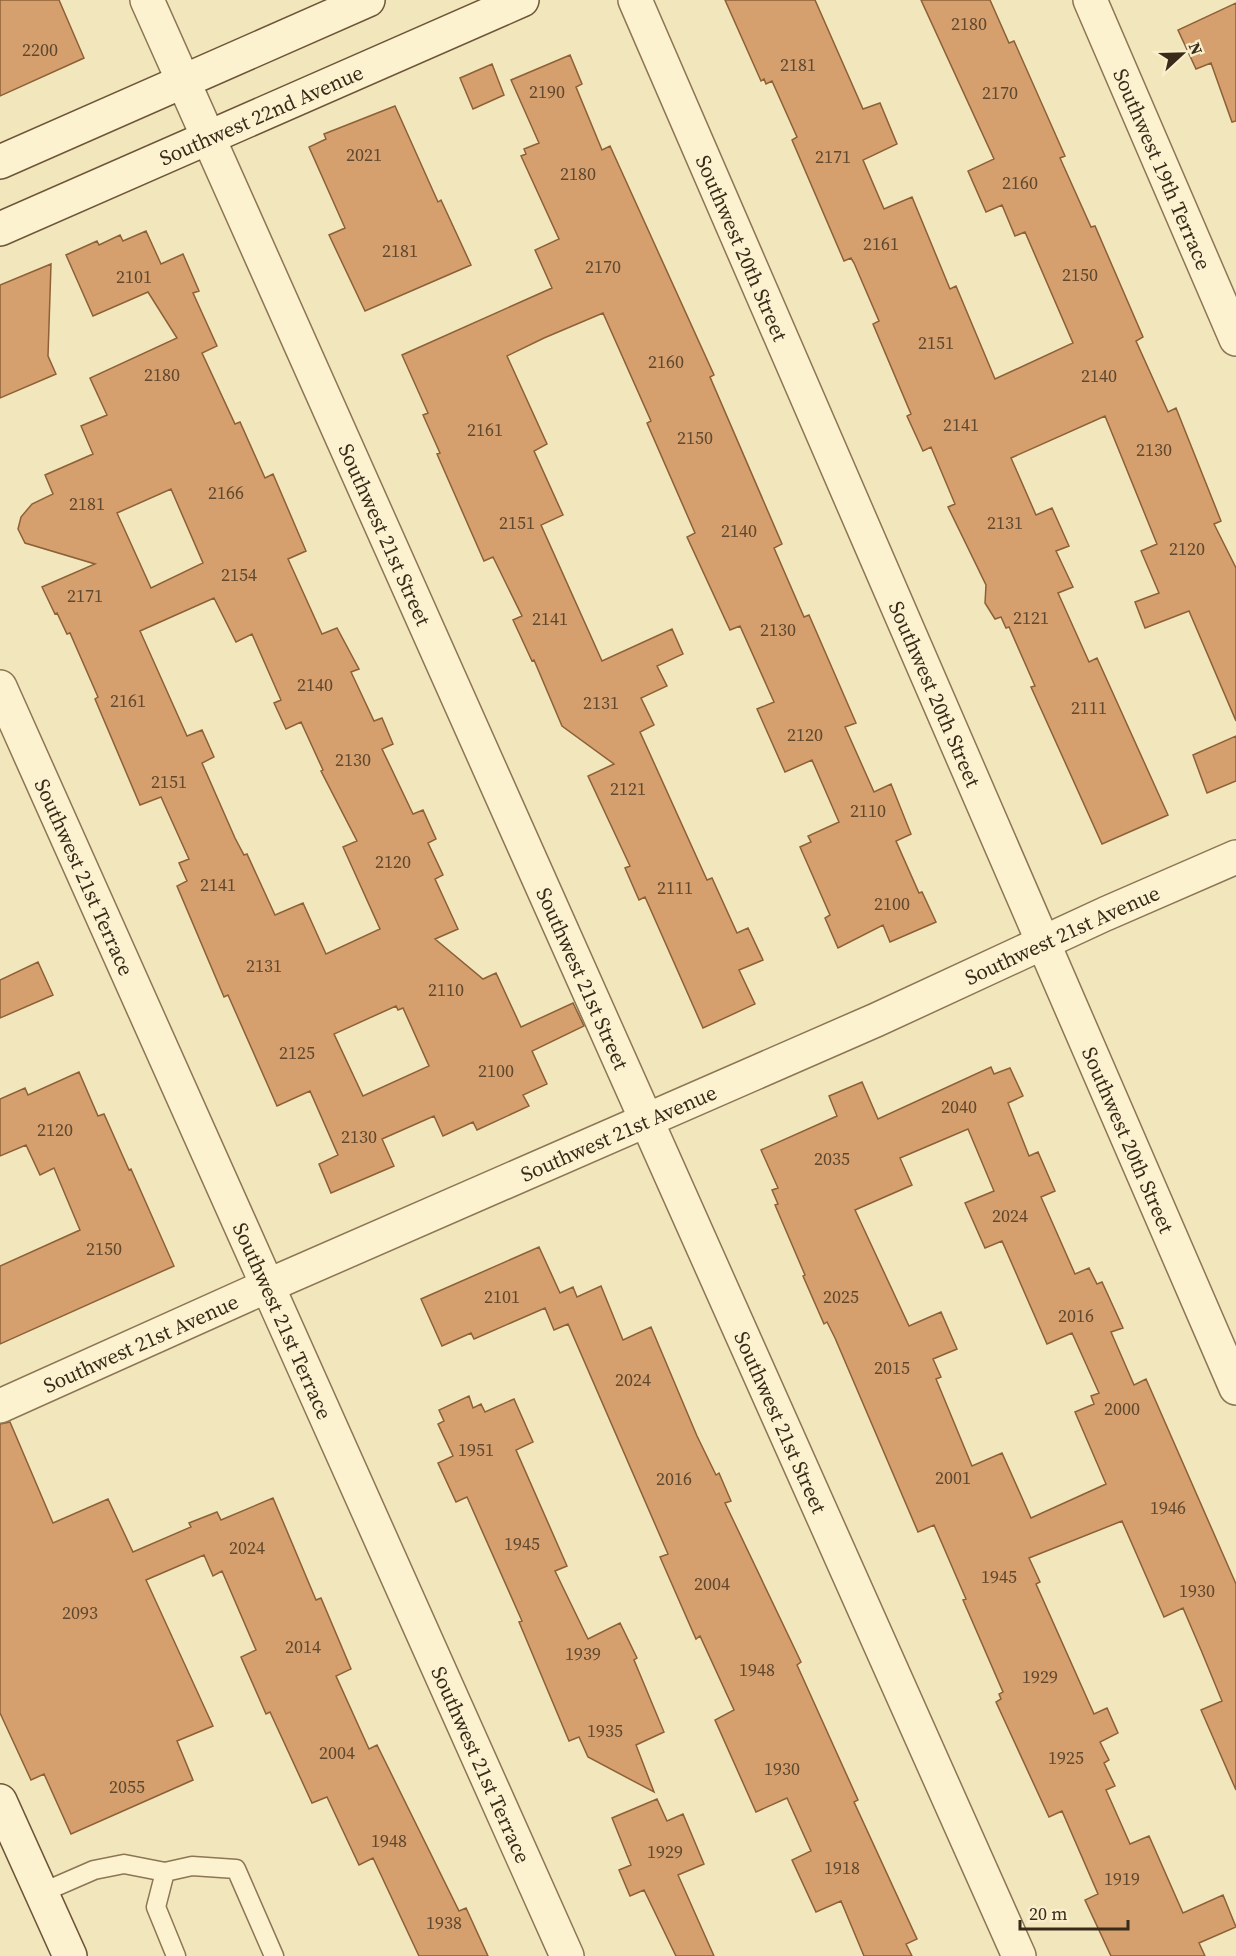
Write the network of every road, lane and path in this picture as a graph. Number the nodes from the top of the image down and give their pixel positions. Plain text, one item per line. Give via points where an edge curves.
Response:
1 (147, 0) edge
2 (368, 0) edge
3 (522, 0) edge
4 (635, 0) edge
5 (1090, 0) edge
6 (182, 82) junction
7 (208, 138) junction
8 (0, 162) edge
9 (0, 229) edge
10 (1236, 339) edge
11 (0, 687) edge
12 (1236, 857) edge
13 (1042, 942) junction
14 (646, 1120) junction
15 (267, 1286) junction
16 (1236, 1388) edge
17 (0, 1406) edge
18 (0, 1801) edge
19 (165, 1872) junction
20 (41, 1893) junction
21 (70, 1956) edge
22 (176, 1956) edge
23 (273, 1956) edge
24 (567, 1956) edge
25 (1019, 1956) edge

1 - 6 street, Southwest 21st Street
2 - 6 street
3 - 7 street, Southwest 22nd Avenue
4 - 13 street, Southwest 20th Street
5 - 10 street, Southwest 19th Terrace
6 - 7 street, Southwest 21st Street
6 - 8 street
7 - 9 street, Southwest 22nd Avenue
7 - 14 street, Southwest 21st Street
11 - 15 street, Southwest 21st Terrace
12 - 13 street, Southwest 21st Avenue
13 - 14 street, Southwest 21st Avenue via 876,1020
13 - 16 street, Southwest 20th Street
14 - 15 street, Southwest 21st Avenue
14 - 25 street, Southwest 21st Street
15 - 17 street, Southwest 21st Avenue
15 - 24 street, Southwest 21st Terrace
18 - 20 street
19 - 20 lane via 124,1864 94,1870
19 - 22 lane via 156,1907
19 - 23 lane via 192,1866 236,1869
20 - 21 street

